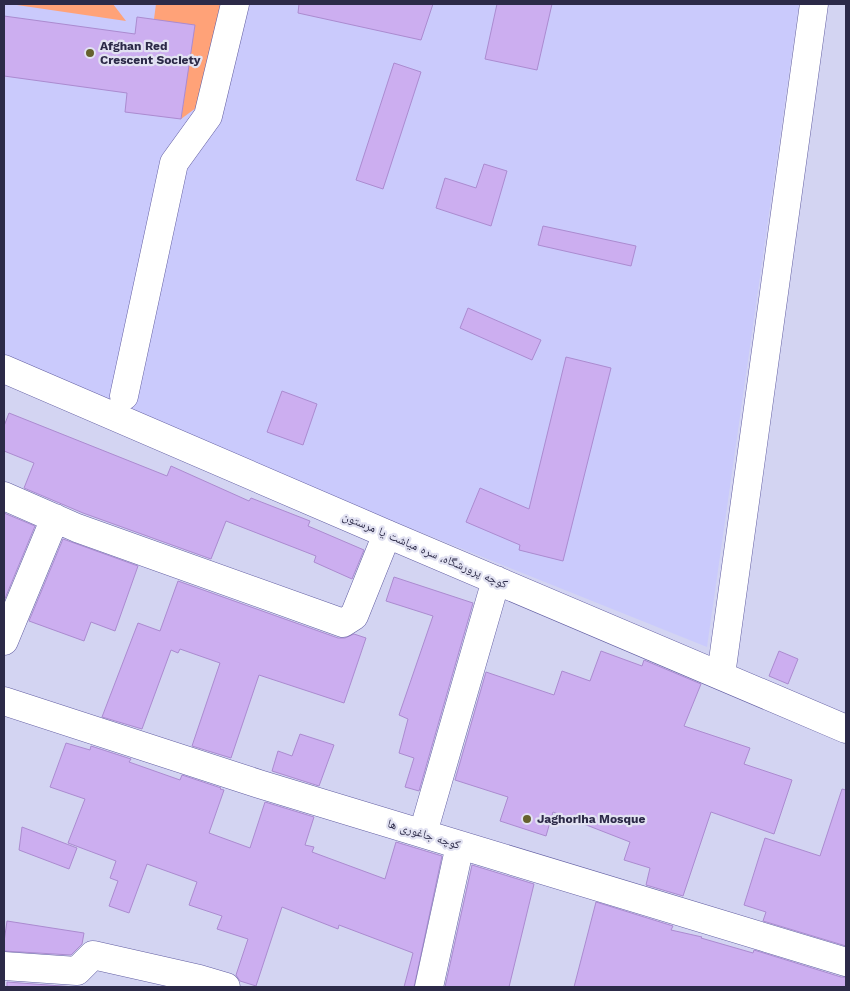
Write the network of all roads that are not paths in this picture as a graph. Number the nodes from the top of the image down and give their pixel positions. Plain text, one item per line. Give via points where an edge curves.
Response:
1 (235, 4) edge
2 (814, 4) edge
3 (4, 369) edge
4 (124, 396) dead end
5 (4, 496) edge
6 (55, 518) junction
7 (387, 534) junction
8 (496, 580) junction
9 (4, 641) edge
10 (721, 675) junction
11 (4, 701) edge
12 (846, 729) edge
13 (423, 834) junction
14 (460, 845) junction
15 (846, 962) edge
16 (4, 966) edge
17 (226, 987) edge
18 (429, 987) edge

1 - 4 street via 208,116 174,163
2 - 10 street
3 - 7 street, کوچه پرورشگاه، سره میاشت یا مرستون
5 - 6 street
6 - 7 street via 343,623 354,616
6 - 9 street
7 - 8 street, کوچه پرورشگاه، سره میاشت یا مرستون
8 - 10 street, کوچه پرورشگاه، سره میاشت یا مرستون
8 - 13 street
10 - 12 street, کوچه پرورشگاه، سره میاشت یا مرستون
11 - 13 street, کوچه جاغوری ها
13 - 14 street, کوچه جاغوری ها
14 - 15 street, کوچه جاغوری ها
14 - 18 street
16 - 17 street via 77,971 93,955

